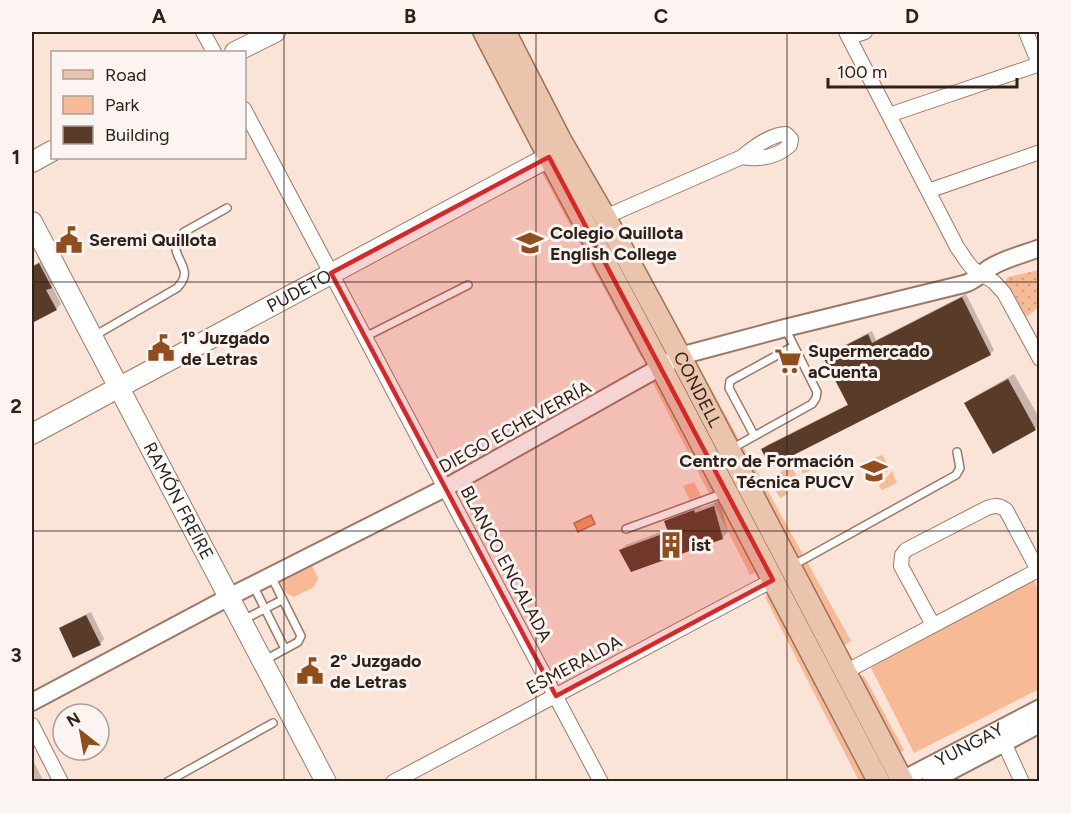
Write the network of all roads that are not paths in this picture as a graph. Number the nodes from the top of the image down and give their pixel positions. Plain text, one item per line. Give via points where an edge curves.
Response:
1 (203, 32) edge
2 (275, 32) edge
3 (484, 32) edge
4 (505, 32) edge
5 (865, 32) edge
6 (1026, 32) edge
7 (847, 34) edge
8 (213, 51) edge
9 (237, 51) edge
10 (1039, 64) edge
11 (246, 113) edge
12 (889, 115) junction
13 (555, 149) junction
14 (51, 152) edge
15 (1040, 152) edge
16 (742, 157) dead end
17 (32, 162) edge
18 (928, 191) junction
19 (227, 208) dead end
20 (605, 217) junction
21 (32, 222) edge
22 (1040, 248) edge
23 (331, 273) junction
24 (981, 274) junction
25 (468, 285) dead end
26 (785, 328) junction
27 (365, 337) junction
28 (92, 338) junction
29 (794, 346) junction
30 (680, 356) junction
31 (1040, 359) edge
32 (661, 367) junction
33 (117, 387) junction
34 (32, 434) edge
35 (754, 435) junction
36 (729, 450) junction
37 (957, 452) dead end
38 (446, 488) junction
39 (727, 492) junction
40 (626, 530) dead end
41 (790, 567) junction
42 (1039, 570) edge
43 (271, 576) junction
44 (773, 580) junction
45 (253, 585) junction
46 (229, 597) junction
47 (282, 600) junction
48 (265, 609) junction
49 (241, 621) junction
50 (933, 626) junction
51 (285, 650) junction
52 (262, 662) junction
53 (845, 672) junction
54 (556, 696) junction
55 (32, 702) edge
56 (1040, 708) edge
57 (273, 723) dead end
58 (1040, 724) edge
59 (32, 725) edge
60 (1001, 736) junction
61 (902, 781) edge
62 (61, 782) edge
63 (167, 782) edge
64 (326, 782) edge
65 (393, 782) edge
66 (601, 782) edge
67 (879, 782) edge
68 (930, 782) edge
69 (1022, 782) edge

1 - 8 street
2 - 9 main road
3 - 13 main road, CONDELL
4 - 13 main road, CONDELL
5 - 7 street
6 - 10 street
7 - 12 street
10 - 12 street
11 - 23 street, BLANCO ENCALADA
12 - 18 street
13 - 20 main road, CONDELL
13 - 23 main road, PUDETO
13 - 32 main road, CONDELL
14 - 17 main road
15 - 18 street
16 - 20 street
18 - 24 street via 964,257
19 - 28 lane via 176,240 175,248 185,273 177,288
20 - 30 main road, CONDELL
21 - 28 main road, RAMÓN FREIRE
22 - 24 street, DIEGO ECHEVERRÍA via 996,264
23 - 27 street, BLANCO ENCALADA
23 - 33 main road, PUDETO
24 - 26 street, DIEGO ECHEVERRÍA via 964,284
24 - 31 street via 1005,293
25 - 27 lane
26 - 29 lane
26 - 30 street, DIEGO ECHEVERRÍA
27 - 38 street, BLANCO ENCALADA
28 - 33 main road, RAMÓN FREIRE
29 - 35 lane via 817,392 815,401
29 - 35 lane via 730,381 729,388
30 - 32 street, DIEGO ECHEVERRÍA
30 - 36 main road, CONDELL
32 - 38 street, DIEGO ECHEVERRÍA
32 - 39 main road, CONDELL
33 - 34 main road, PUDETO
33 - 46 main road, RAMÓN FREIRE
35 - 36 lane
36 - 41 main road, CONDELL
37 - 41 lane via 960,468 956,475
38 - 43 street, DIEGO ECHEVERRÍA
38 - 54 street, BLANCO ENCALADA
39 - 40 lane
39 - 44 main road, CONDELL
41 - 53 main road, CONDELL
42 - 50 street
42 - 50 street via 1006,510 1000,506 977,513 906,550 901,566
43 - 45 street, DIEGO ECHEVERRÍA
43 - 47 lane
44 - 54 street, ESMERALDA
44 - 67 main road, CONDELL
45 - 46 street, DIEGO ECHEVERRÍA
45 - 48 lane
46 - 49 main road, RAMÓN FREIRE
46 - 55 street, DIEGO ECHEVERRÍA
47 - 48 lane
47 - 51 lane via 301,636
48 - 49 lane
48 - 51 lane
49 - 52 main road, RAMÓN FREIRE
50 - 53 street
51 - 52 lane
52 - 64 main road, RAMÓN FREIRE
53 - 61 main road, CONDELL
54 - 65 street, ESMERALDA
54 - 66 street, BLANCO ENCALADA
56 - 60 street, YUNGAY
57 - 63 lane
58 - 60 street, YUNGAY
59 - 62 street
60 - 61 street, YUNGAY
60 - 68 street, YUNGAY
60 - 69 street

